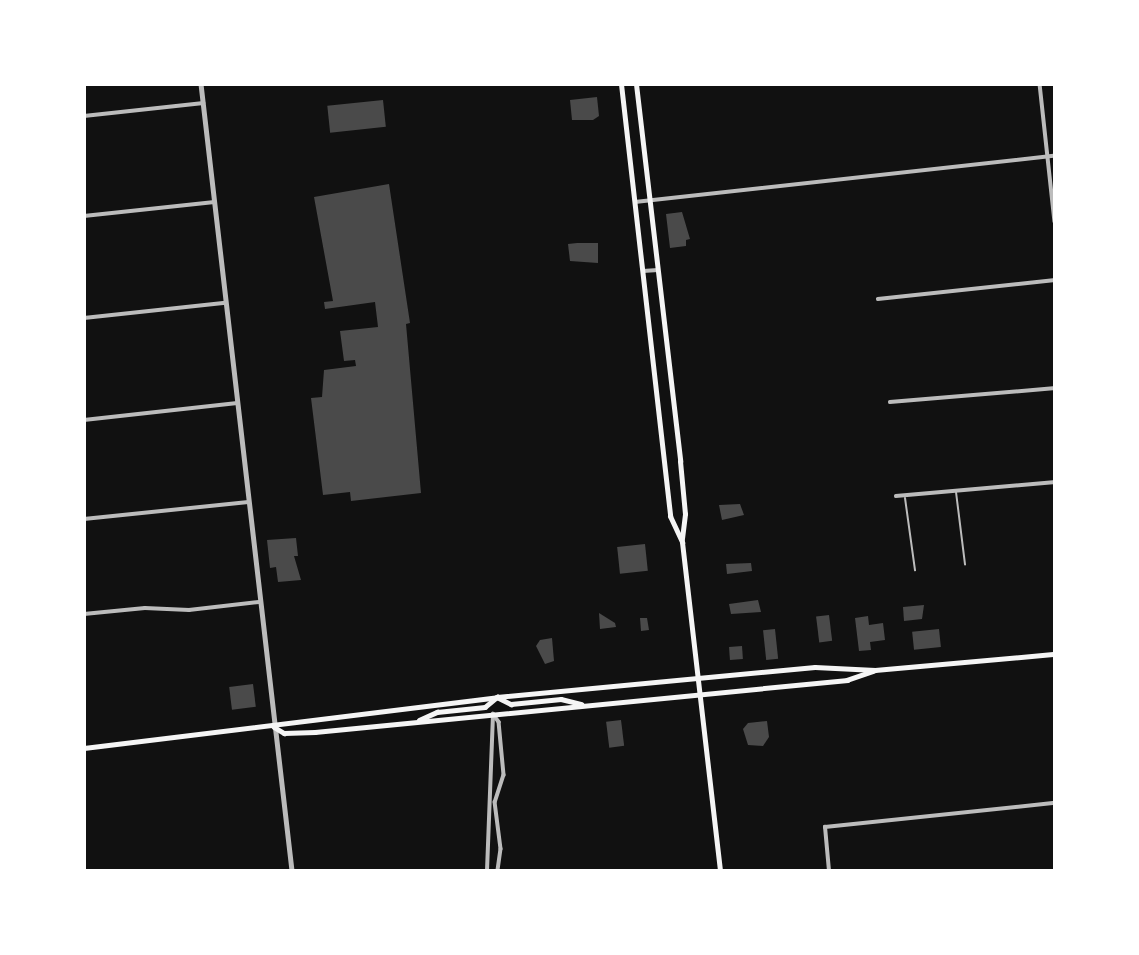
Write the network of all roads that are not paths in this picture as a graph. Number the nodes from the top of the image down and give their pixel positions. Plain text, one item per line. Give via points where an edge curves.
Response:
1 (201, 84) edge
2 (622, 84) edge
3 (636, 84) edge
4 (1040, 84) edge
5 (203, 103) junction
6 (84, 116) edge
7 (1055, 156) edge
8 (1047, 158) junction
9 (650, 201) junction
10 (214, 202) junction
11 (635, 202) junction
12 (84, 216) edge
13 (1055, 221) edge
14 (658, 270) junction
15 (643, 271) junction
16 (1055, 280) edge
17 (878, 299) dead end
18 (225, 303) junction
19 (84, 318) edge
20 (1055, 388) edge
21 (890, 402) dead end
22 (237, 403) junction
23 (84, 420) edge
24 (1055, 482) edge
25 (956, 491) junction
26 (896, 496) dead end
27 (905, 498) junction
28 (248, 502) junction
29 (84, 520) edge
30 (682, 542) junction
31 (965, 564) dead end
32 (915, 570) dead end
33 (259, 602) junction
34 (84, 614) edge
35 (1055, 654) edge
36 (875, 670) junction
37 (697, 679) junction
38 (699, 694) junction
39 (497, 697) junction
40 (586, 705) junction
41 (493, 714) junction
42 (415, 722) junction
43 (274, 727) junction
44 (84, 748) edge
45 (1055, 803) edge
46 (292, 871) edge
47 (487, 871) edge
48 (498, 871) edge
49 (720, 871) edge
50 (830, 871) edge

1 - 5 street
2 - 11 main road
3 - 9 main road
4 - 8 street
5 - 6 street
5 - 10 street
7 - 8 street
8 - 9 street
8 - 13 street
9 - 11 street
9 - 14 main road
10 - 12 street
10 - 18 street
11 - 15 main road
14 - 15 street
14 - 30 main road via 685,514
15 - 30 main road via 670,516
16 - 17 street
18 - 19 street
18 - 22 street
20 - 21 street
22 - 23 street
22 - 28 street
24 - 25 street
25 - 27 street
25 - 31 lane
26 - 27 street
27 - 32 lane
28 - 29 street
28 - 33 street
30 - 37 main road
33 - 34 street
33 - 43 street
35 - 36 main road
36 - 37 main road via 839,666
36 - 38 main road via 847,680
37 - 38 main road
37 - 39 main road
38 - 40 main road
38 - 49 main road
39 - 40 main road via 511,704 561,699
39 - 42 main road via 485,707 437,712
39 - 43 main road via 292,719
40 - 41 main road
41 - 42 main road
41 - 47 street
41 - 48 street via 499,722 504,775 495,802 501,849
42 - 43 main road via 284,733
43 - 44 main road
43 - 46 street
45 - 50 street via 825,827

